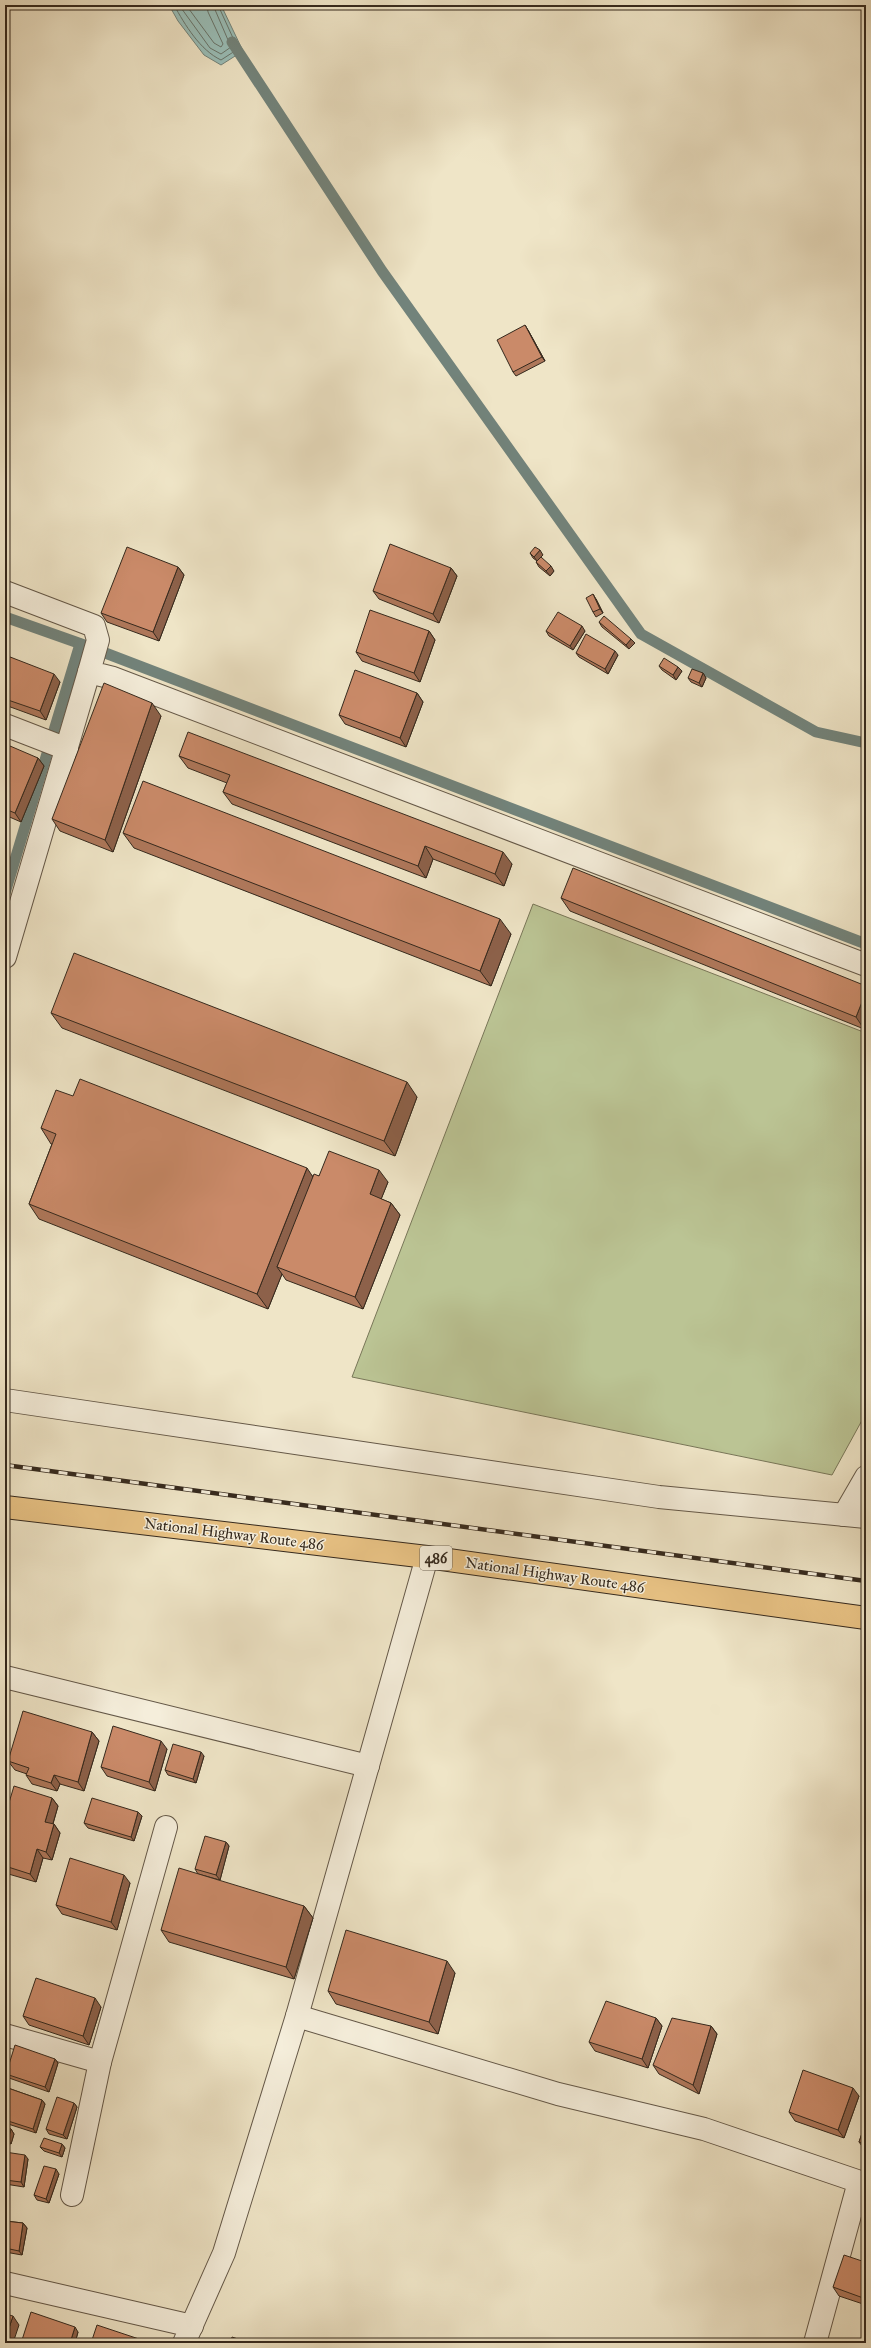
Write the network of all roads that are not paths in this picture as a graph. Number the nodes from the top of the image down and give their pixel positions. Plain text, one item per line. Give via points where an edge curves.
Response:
1 (5, 592) edge
2 (90, 668) junction
3 (5, 725) edge
4 (56, 745) junction
5 (5, 957) edge
6 (866, 965) edge
7 (5, 1400) edge
8 (866, 1477) edge
9 (5, 1507) edge
10 (844, 1515) junction
11 (866, 1517) edge
12 (427, 1557) junction
13 (866, 1618) edge
14 (5, 1677) edge
15 (368, 1766) junction
16 (166, 1827) dead end
17 (297, 2016) junction
18 (5, 2035) edge
19 (100, 2062) junction
20 (863, 2183) edge
21 (72, 2195) dead end
22 (5, 2283) edge
23 (188, 2334) edge
24 (815, 2343) edge

1 - 2 street via 94,626 98,640
2 - 4 street
2 - 6 street
3 - 4 street
4 - 5 street
7 - 10 street via 659,1497
8 - 10 street
9 - 12 highway, National Highway Route 486 / 486
10 - 11 street
12 - 13 highway, National Highway Route 486 / 486
12 - 15 street
14 - 15 street
15 - 17 street
16 - 19 street
17 - 20 street via 558,2094 704,2129
17 - 23 street via 224,2253
18 - 19 street
19 - 21 street
20 - 24 street
22 - 23 street

